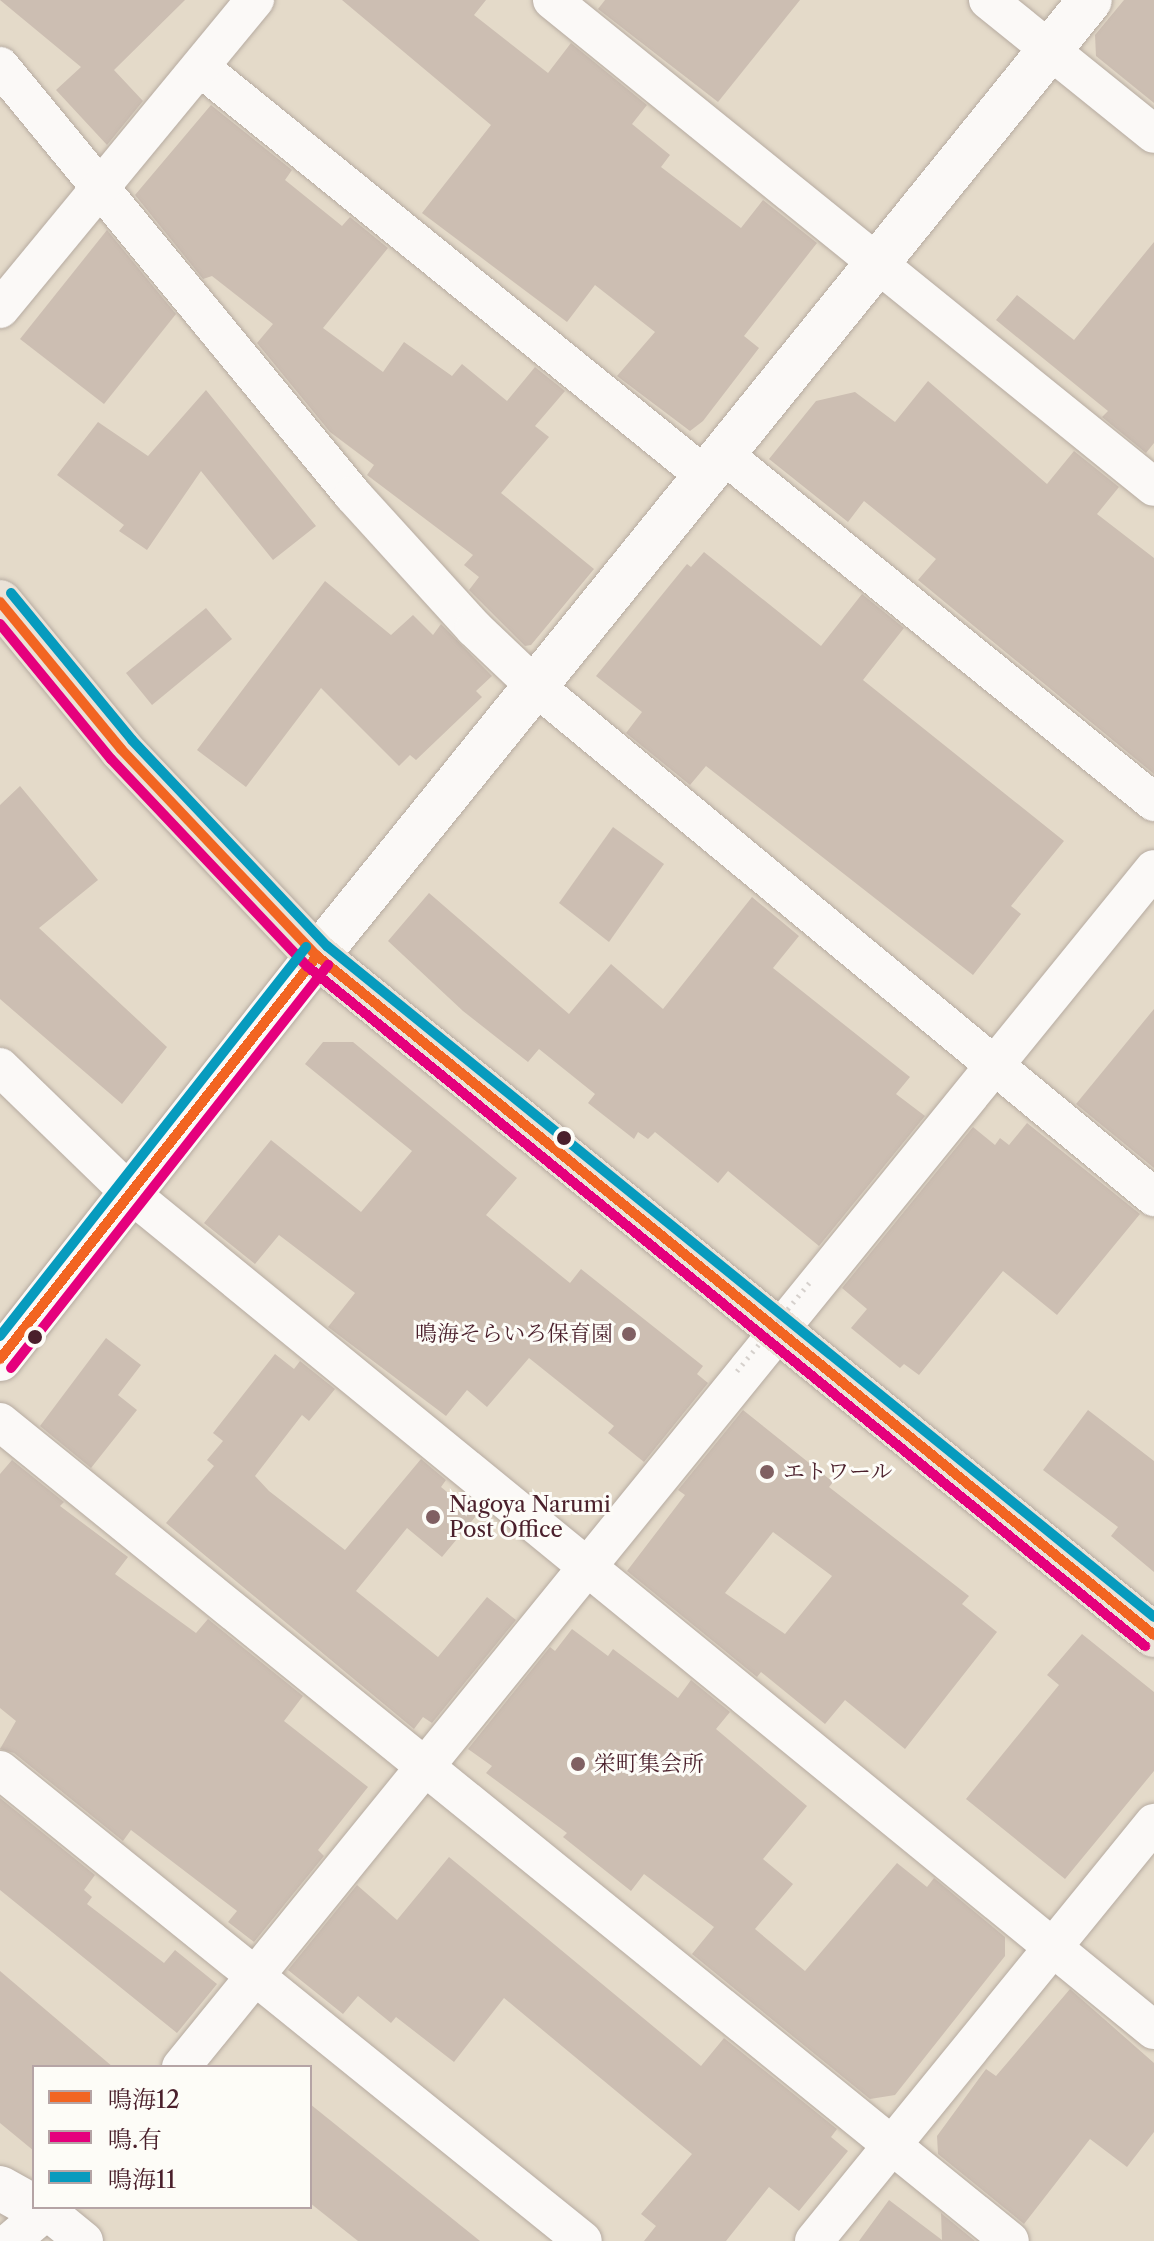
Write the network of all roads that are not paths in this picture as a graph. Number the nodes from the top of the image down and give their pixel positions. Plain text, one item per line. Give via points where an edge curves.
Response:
1 (255, 0) edge
2 (552, 0) edge
3 (988, 0) edge
4 (1090, 0) edge
5 (1049, 50) junction
6 (0, 66) edge
7 (201, 68) junction
8 (1154, 134) edge
9 (101, 190) junction
10 (879, 265) junction
11 (0, 309) edge
12 (714, 465) junction
13 (1154, 487) edge
14 (0, 602) edge
15 (535, 686) junction
16 (1154, 802) edge
17 (1154, 869) edge
18 (317, 956) junction
19 (991, 1066) junction
20 (0, 1067) edge
21 (131, 1194) junction
22 (1154, 1197) edge
23 (781, 1332) junction
24 (0, 1359) edge
25 (0, 1422) edge
26 (588, 1567) junction
27 (1154, 1635) edge
28 (424, 1767) junction
29 (0, 1770) edge
30 (1154, 1823) edge
31 (1052, 1947) junction
32 (257, 1975) junction
33 (1154, 2030) edge
34 (183, 2065) edge
35 (893, 2146) junction
36 (0, 2188) edge
37 (32, 2203) edge
38 (41, 2209) edge
39 (43, 2209) edge
40 (11, 2241) edge
41 (84, 2241) edge
42 (583, 2241) edge
43 (814, 2241) edge
44 (1010, 2241) edge

1 - 7 street
2 - 10 street
3 - 5 street
4 - 5 street
5 - 8 street
5 - 10 street
6 - 9 street
7 - 9 street
7 - 12 street
9 - 11 street
9 - 15 street via 353,495 474,628
10 - 12 street
10 - 13 street
12 - 15 street
12 - 16 street
14 - 18 highway via 121,749
15 - 18 street
15 - 19 street
17 - 19 street
18 - 21 street
18 - 23 highway
19 - 22 street
19 - 23 street
20 - 21 street
21 - 24 street
21 - 26 street
23 - 26 street
23 - 27 highway
25 - 28 street
26 - 28 street
26 - 31 street
28 - 32 street
28 - 35 street
29 - 32 street
30 - 31 street
31 - 33 street
31 - 35 street
32 - 34 street
32 - 42 street
35 - 43 street
35 - 44 street
36 - 37 street
38 - 40 street
39 - 41 street

